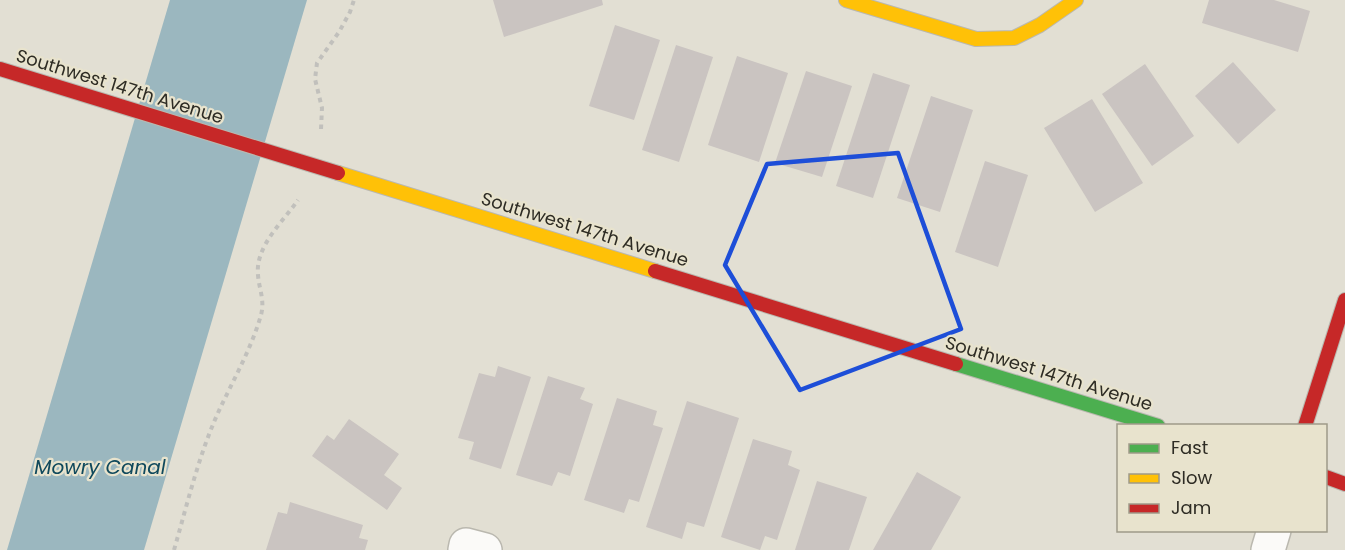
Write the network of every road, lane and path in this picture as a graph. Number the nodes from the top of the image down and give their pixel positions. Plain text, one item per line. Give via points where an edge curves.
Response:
1 (354, 0) edge
2 (846, 0) edge
3 (1076, 0) edge
4 (0, 69) edge
5 (321, 133) dead end
6 (299, 199) dead end
7 (1345, 300) edge
8 (1152, 424) edge
9 (1306, 424) edge
10 (1327, 477) edge
11 (1345, 484) edge
12 (1274, 532) edge
13 (174, 550) edge
14 (1268, 550) edge

1 - 5 path via 339,32 317,63
2 - 3 street via 976,39 1014,38
4 - 8 street, Southwest 147th Avenue
6 - 13 path via 261,253 258,276 262,313 205,447
7 - 9 street
10 - 11 street
12 - 14 street

